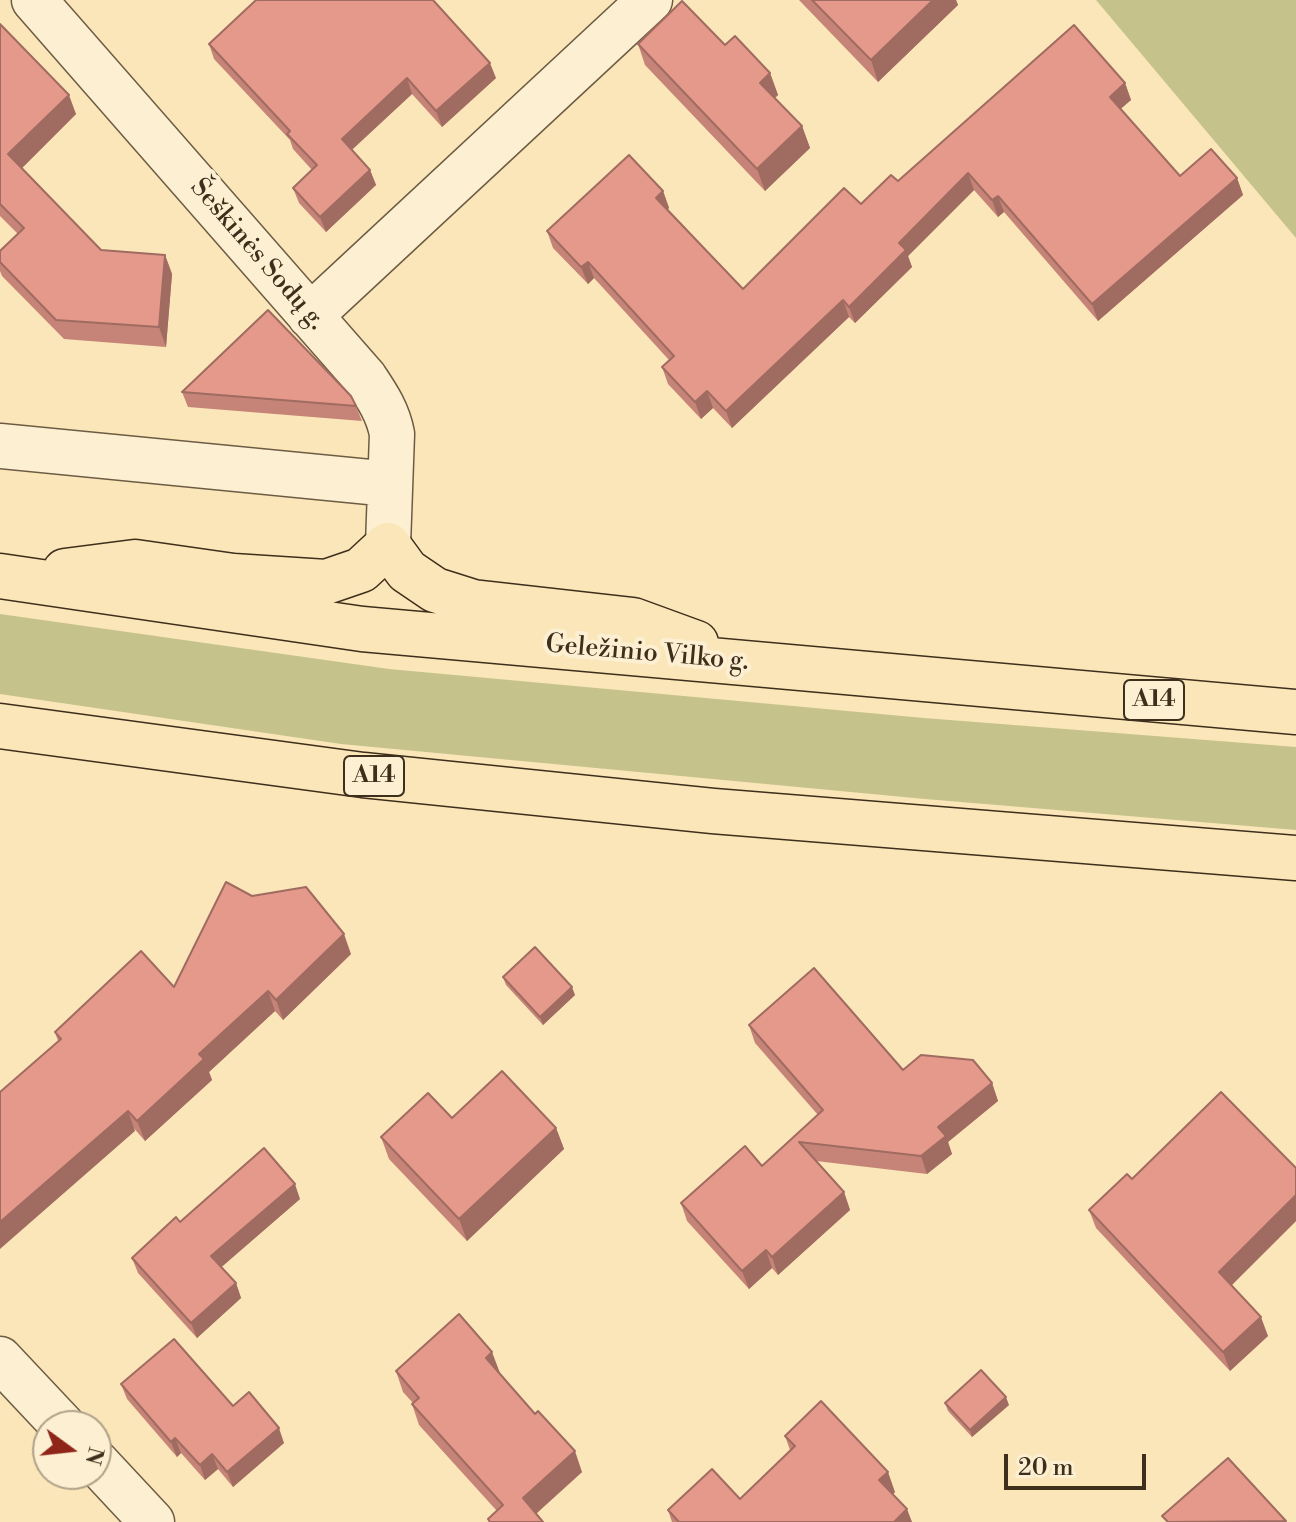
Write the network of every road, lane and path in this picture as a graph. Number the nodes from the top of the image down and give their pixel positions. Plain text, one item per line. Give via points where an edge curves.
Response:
1 (34, 0) edge
2 (650, 0) edge
3 (310, 316) junction
4 (0, 446) edge
5 (390, 484) junction
6 (388, 545) junction
7 (6, 577) edge
8 (753, 664) junction
9 (1296, 712) edge
10 (0, 726) edge
11 (1296, 858) edge
12 (0, 1359) edge
13 (48, 1410) edge
14 (112, 1479) edge
15 (152, 1522) edge

1 - 3 street, Šeškinės Sodų g.
2 - 3 street
3 - 5 street, Šeškinės Sodų g. via 365,378 389,417
4 - 5 street
5 - 6 street, Šeškinės Sodų g.
6 - 7 highway via 361,570 326,582 135,562
6 - 8 highway via 407,571 435,590 473,602 633,620
7 - 8 highway, Geležinio Vilko g. / A14 via 362,629
8 - 9 highway, Geležinio Vilko g. / A14
10 - 11 highway, A14 via 363,775 713,811
12 - 13 street
14 - 15 street

